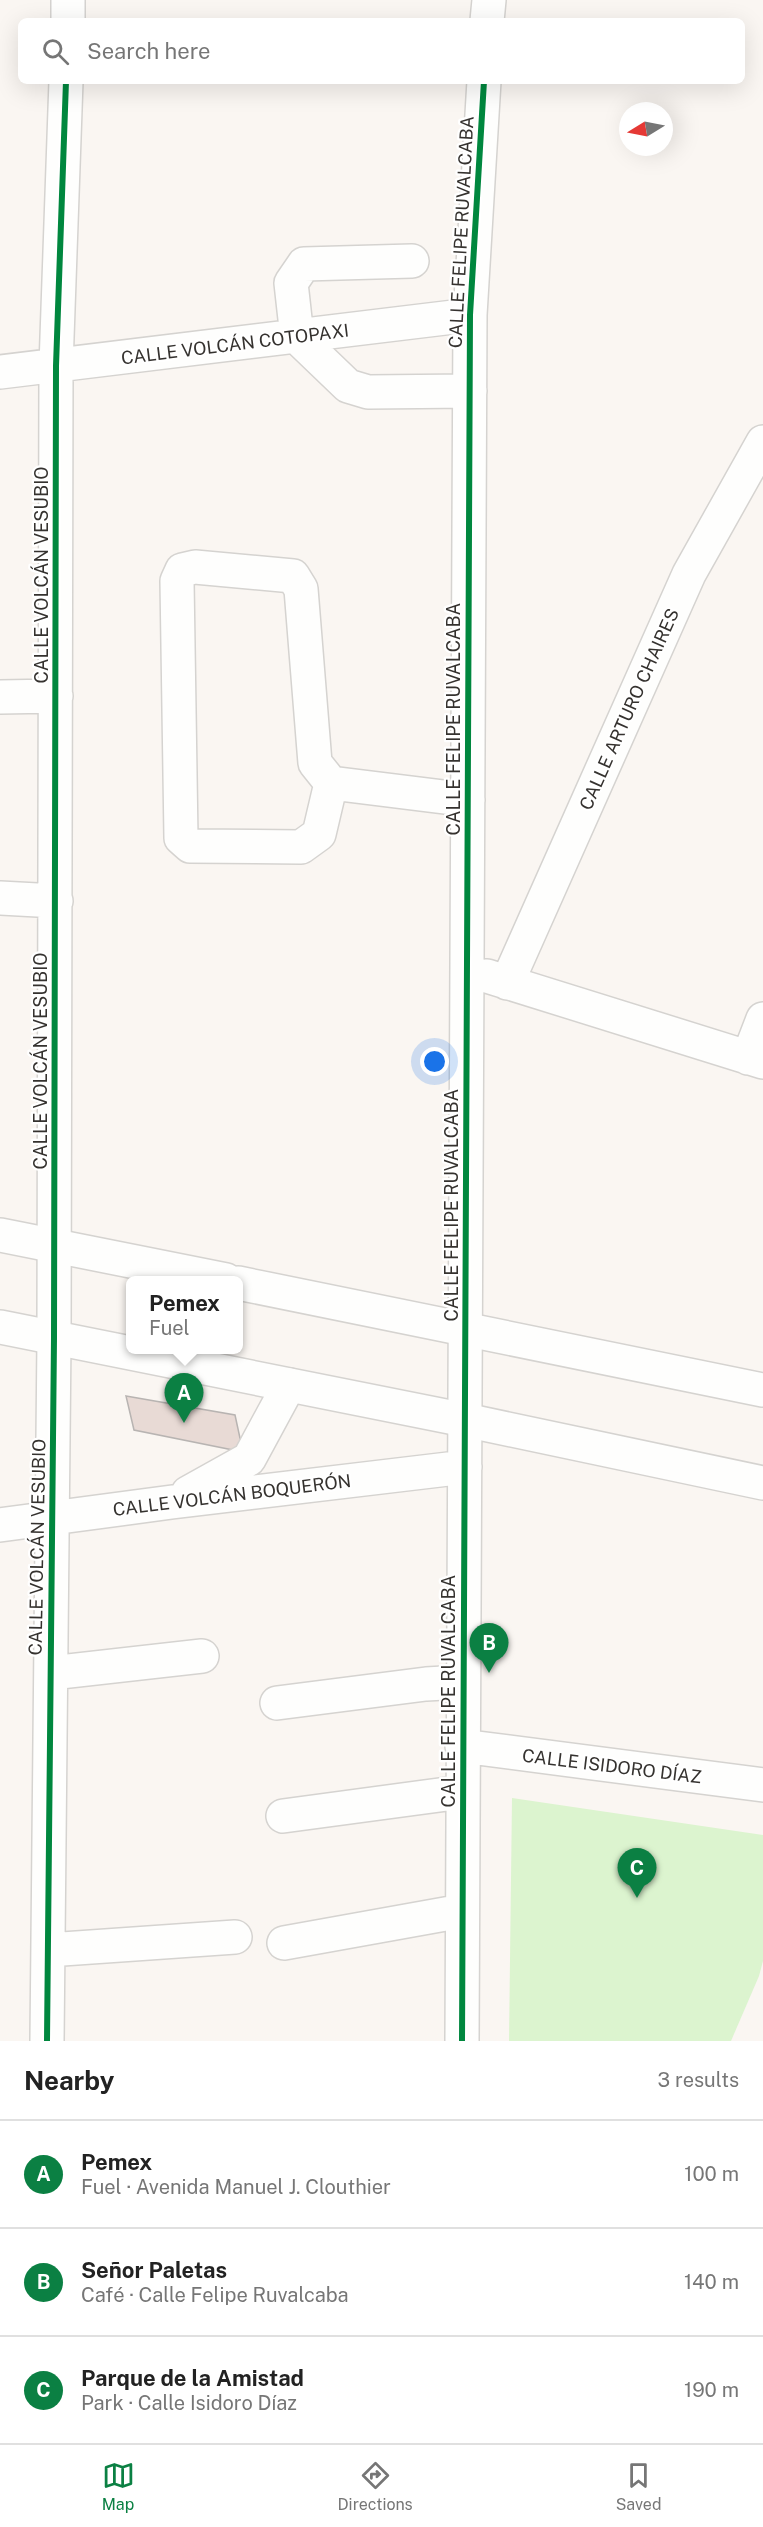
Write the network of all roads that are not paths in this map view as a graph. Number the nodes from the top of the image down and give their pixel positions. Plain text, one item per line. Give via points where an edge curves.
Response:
1 (69, 0) edge
2 (489, 0) edge
3 (68, 18) edge
4 (487, 18) edge
5 (66, 84) edge
6 (484, 84) edge
7 (412, 261) dead end
8 (470, 315) junction
9 (297, 337) junction
10 (56, 366) junction
11 (0, 372) edge
12 (470, 391) junction
13 (763, 442) edge
14 (56, 696) junction
15 (0, 697) edge
16 (331, 783) junction
17 (468, 800) junction
18 (0, 898) edge
19 (56, 901) junction
20 (467, 970) junction
21 (507, 983) junction
22 (763, 1019) edge
23 (755, 1060) edge
24 (0, 1235) edge
25 (54, 1246) junction
26 (201, 1276) edge
27 (243, 1284) edge
28 (0, 1327) edge
29 (465, 1328) junction
30 (54, 1338) junction
31 (126, 1352) edge
32 (134, 1354) edge
33 (289, 1385) junction
34 (763, 1390) edge
35 (465, 1420) junction
36 (465, 1467) junction
37 (763, 1483) edge
38 (172, 1502) junction
39 (53, 1518) junction
40 (0, 1525) edge
41 (202, 1656) dead end
42 (51, 1673) junction
43 (463, 1682) junction
44 (278, 1703) dead end
45 (462, 1746) junction
46 (763, 1785) edge
47 (462, 1792) junction
48 (283, 1816) dead end
49 (462, 1911) junction
50 (235, 1937) dead end
51 (284, 1943) dead end
52 (48, 1950) junction
53 (47, 2041) edge
54 (462, 2041) edge

1 - 3 street
2 - 4 street
5 - 10 street, CALLE VOLCÁN VESUBIO
6 - 8 street, CALLE FELIPE RUVALCABA
7 - 9 street via 304,264 291,283
8 - 9 street, CALLE VOLCÁN COTOPAXI
8 - 12 street, CALLE FELIPE RUVALCABA
9 - 10 street, CALLE VOLCÁN COTOPAXI
9 - 12 street via 348,386 368,392
10 - 11 street, CALLE VOLCÁN COTOPAXI
10 - 14 street, CALLE VOLCÁN VESUBIO
12 - 17 street, CALLE FELIPE RUVALCABA
13 - 21 street, CALLE ARTURO CHAIRES via 689,574
14 - 15 street
14 - 19 street, CALLE VOLCÁN VESUBIO
16 - 16 street via 315,763 301,589 293,576 195,567 182,570 177,581 181,838 190,846 302,847 319,834
16 - 17 street
17 - 20 street, CALLE FELIPE RUVALCABA
18 - 19 street
19 - 25 street, CALLE VOLCÁN VESUBIO
20 - 21 street
20 - 29 street, CALLE FELIPE RUVALCABA
21 - 23 street
22 - 23 street
24 - 25 street
25 - 26 street
25 - 30 street, CALLE VOLCÁN VESUBIO
27 - 29 street
28 - 30 street
29 - 34 street
29 - 35 street, CALLE FELIPE RUVALCABA
30 - 31 street
30 - 39 street, CALLE VOLCÁN VESUBIO
32 - 33 street
33 - 35 street
33 - 38 street via 249,1459
35 - 36 street, CALLE FELIPE RUVALCABA
35 - 37 street
36 - 38 street, CALLE VOLCÁN BOQUERÓN
36 - 43 street, CALLE FELIPE RUVALCABA
38 - 39 street, CALLE VOLCÁN BOQUERÓN
39 - 40 street, CALLE VOLCÁN BOQUERÓN
39 - 42 street, CALLE VOLCÁN VESUBIO
41 - 42 street
42 - 52 street, CALLE VOLCÁN VESUBIO
43 - 44 street
43 - 45 street, CALLE FELIPE RUVALCABA
45 - 46 street, CALLE ISIDORO DÍAZ
45 - 47 street, CALLE FELIPE RUVALCABA
47 - 48 street
47 - 49 street, CALLE FELIPE RUVALCABA
49 - 51 street
49 - 54 street, CALLE FELIPE RUVALCABA
50 - 52 street
52 - 53 street, CALLE VOLCÁN VESUBIO

